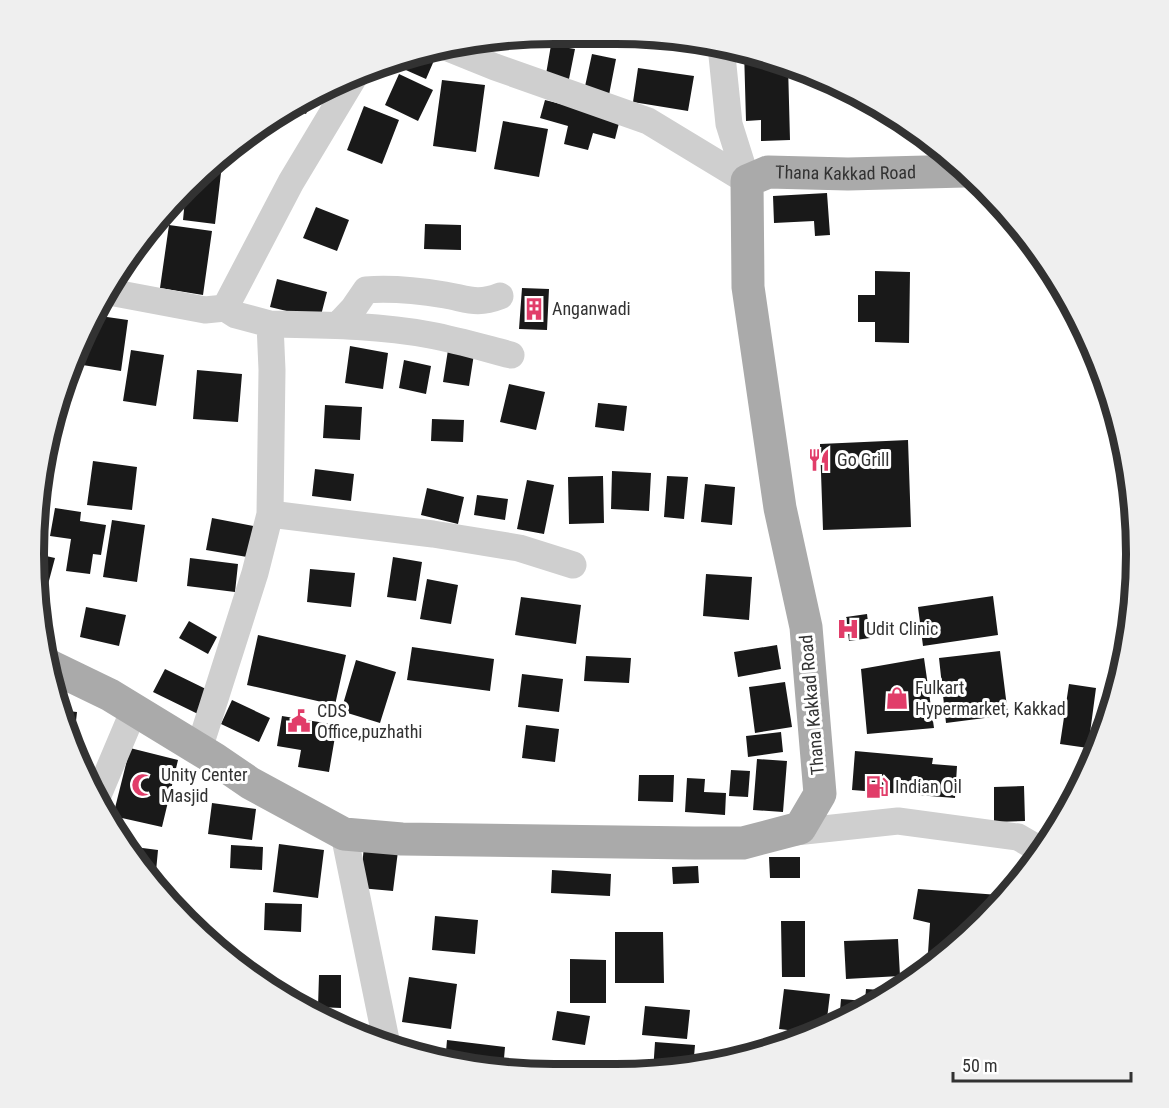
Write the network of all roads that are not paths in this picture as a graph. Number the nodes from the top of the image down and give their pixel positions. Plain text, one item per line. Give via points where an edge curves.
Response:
1 (458, 52) edge
2 (722, 55) edge
3 (348, 87) edge
4 (953, 171) edge
5 (747, 181) junction
6 (116, 293) edge
7 (500, 296) dead end
8 (225, 308) junction
9 (270, 324) junction
10 (338, 325) junction
11 (511, 355) dead end
12 (270, 514) junction
13 (573, 565) dead end
14 (57, 669) edge
15 (134, 710) junction
16 (199, 749) junction
17 (101, 789) edge
18 (786, 833) junction
19 (344, 834) junction
20 (1033, 846) edge
21 (385, 1035) edge

1 - 5 street via 648,121
2 - 5 street via 729,124
3 - 8 street via 291,182
4 - 5 main road, Thana Kakkad Road via 768,172
5 - 18 main road, Thana Kakkad Road via 748,287 780,508 806,627 820,794 800,828
6 - 8 street via 206,310
7 - 10 street via 486,302 366,290
8 - 9 street
9 - 10 street
9 - 12 street
10 - 11 street via 430,335
12 - 13 street via 519,548
12 - 16 street
14 - 15 main road, Thana Kakkad Road
15 - 16 main road, Thana Kakkad Road
15 - 17 street
16 - 19 main road, Thana Kakkad Road via 250,783
18 - 19 main road, Thana Kakkad Road via 743,843
18 - 20 street via 898,821 1018,837
19 - 21 street

